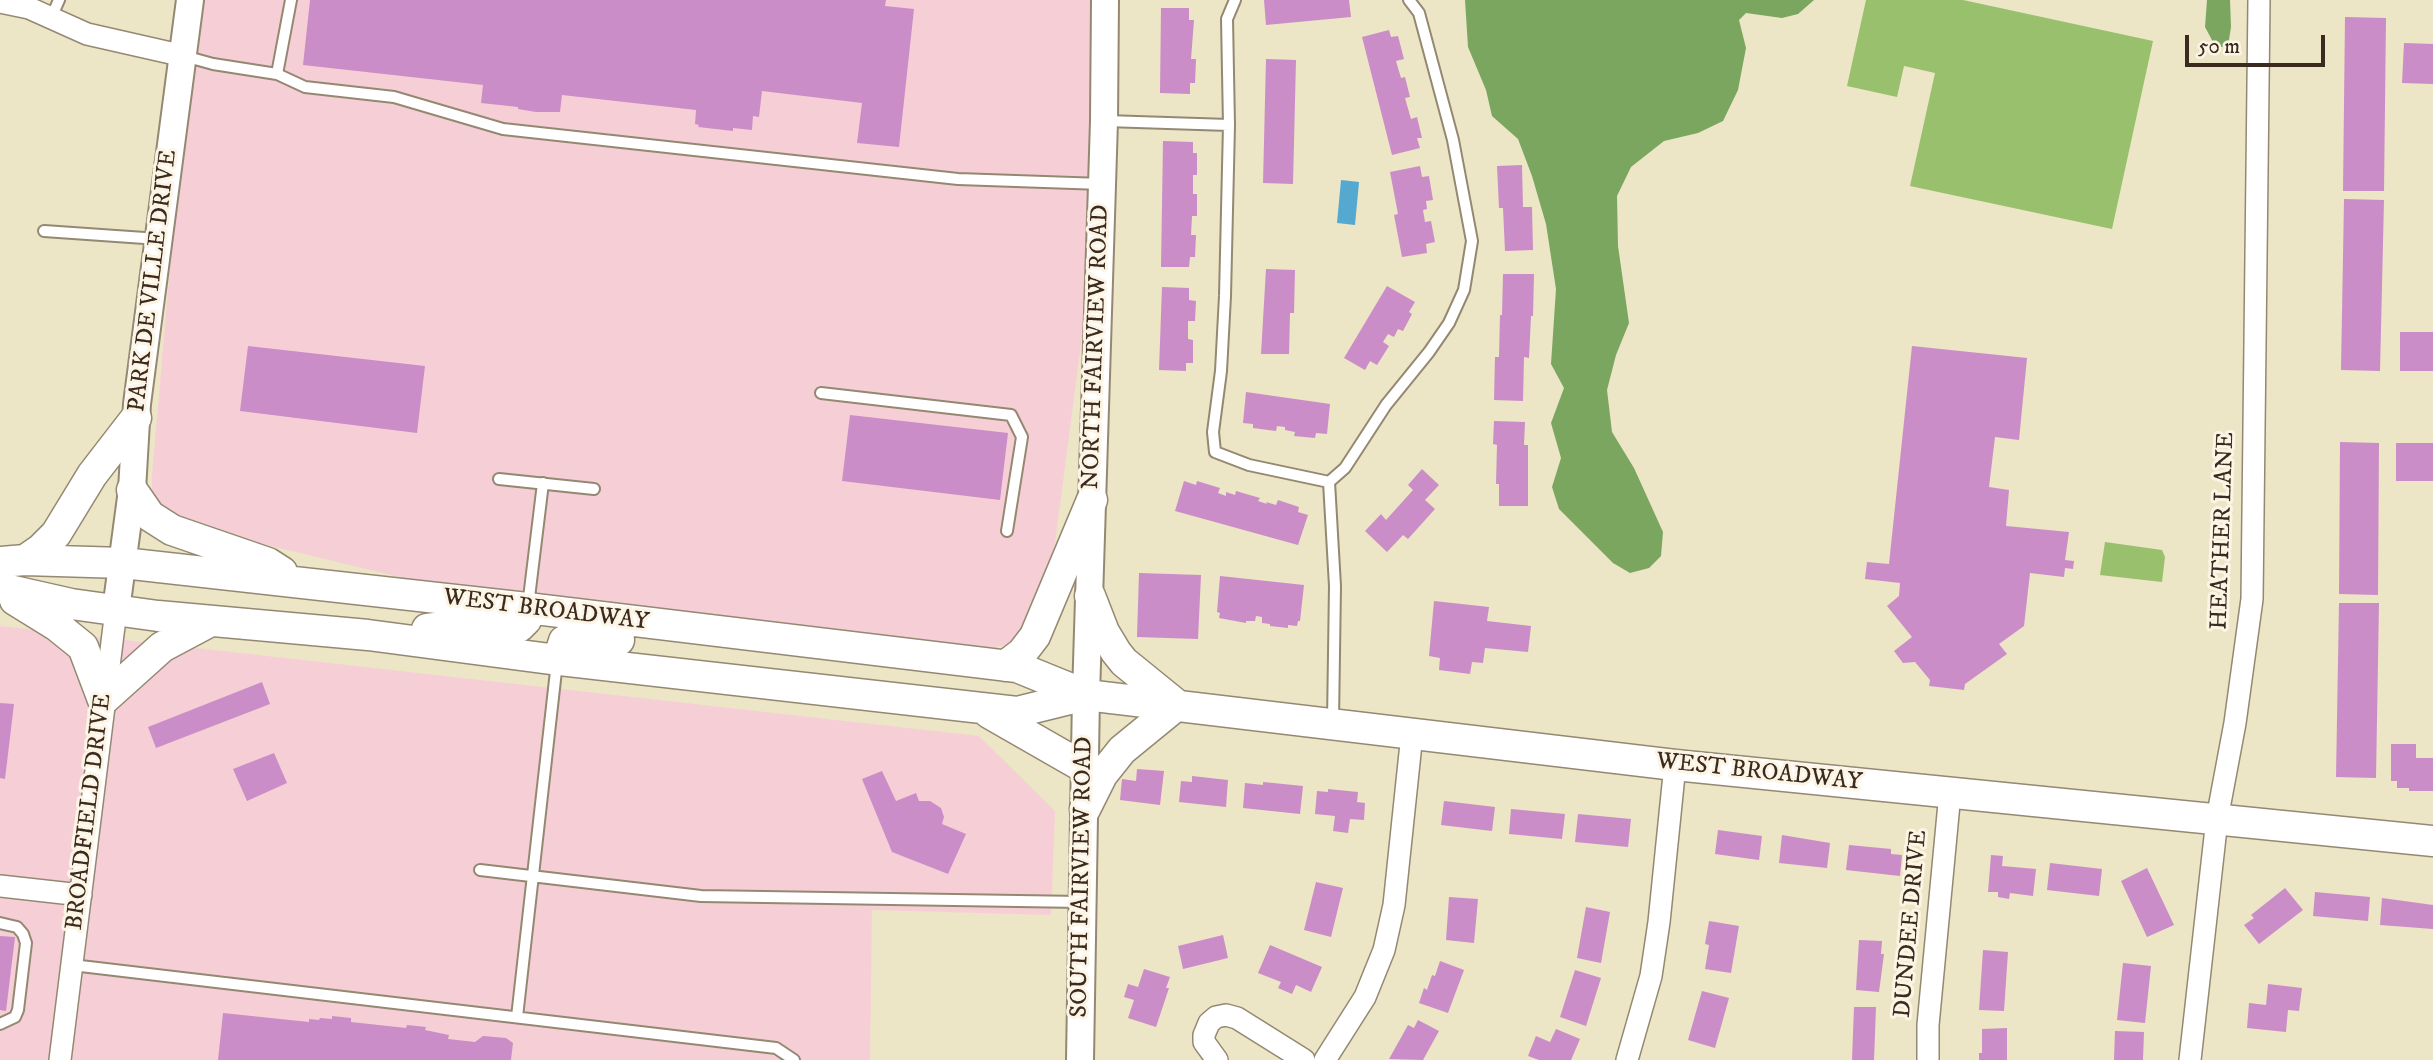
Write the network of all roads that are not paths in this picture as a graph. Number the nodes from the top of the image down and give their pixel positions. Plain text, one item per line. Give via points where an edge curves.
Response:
1 (190, 0) edge
2 (291, 0) edge
3 (1105, 0) edge
4 (1235, 0) edge
5 (1409, 0) edge
6 (2259, 0) edge
7 (1, 1) edge
8 (55, 9) edge
9 (184, 56) junction
10 (277, 74) junction
11 (1104, 121) junction
12 (1229, 125) junction
13 (1102, 184) junction
14 (44, 231) dead end
15 (159, 239) junction
16 (821, 393) dead end
17 (136, 418) junction
18 (499, 479) dead end
19 (1329, 482) junction
20 (543, 483) junction
21 (594, 489) dead end
22 (132, 490) junction
23 (1092, 500) junction
24 (1007, 531) dead end
25 (8, 564) edge
26 (123, 564) junction
27 (297, 582) junction
28 (0, 589) edge
29 (1090, 596) junction
30 (527, 608) junction
31 (116, 610) junction
32 (209, 622) junction
33 (736, 634) junction
34 (368, 635) junction
35 (558, 660) junction
36 (1005, 666) junction
37 (1086, 695) junction
38 (103, 700) junction
39 (1177, 705) junction
40 (979, 707) junction
41 (1333, 724) junction
42 (1412, 734) junction
43 (1675, 765) junction
44 (1085, 768) junction
45 (1950, 793) junction
46 (1084, 808) junction
47 (2217, 819) junction
48 (2433, 841) edge
49 (480, 870) dead end
50 (533, 876) junction
51 (0, 886) edge
52 (80, 895) junction
53 (1083, 902) junction
54 (0, 923) edge
55 (72, 965) junction
56 (517, 1017) junction
57 (0, 1024) edge
58 (60, 1060) edge
59 (794, 1060) edge
60 (1080, 1060) edge
61 (1217, 1060) edge
62 (1304, 1060) edge
63 (1325, 1060) edge
64 (1627, 1060) edge
65 (1928, 1060) edge
66 (2190, 1060) edge

1 - 9 street, PARK DE VILLE DRIVE
2 - 10 lane
3 - 11 street, NORTH FAIRVIEW ROAD
4 - 12 lane via 1227,19
5 - 19 lane via 1419,13 1453,140 1472,241 1464,290 1429,352 1386,405 1345,468
6 - 47 street, HEATHER LANE via 2252,599
7 - 8 street
8 - 9 street via 87,34
9 - 10 lane
9 - 15 street, PARK DE VILLE DRIVE
10 - 13 lane via 305,87 394,97 503,130 948,178
11 - 12 lane
11 - 13 street, NORTH FAIRVIEW ROAD
12 - 19 lane via 1215,453
13 - 23 street, NORTH FAIRVIEW ROAD
14 - 15 lane
15 - 17 street, PARK DE VILLE DRIVE
16 - 24 lane via 1011,415 1022,437
17 - 22 street, PARK DE VILLE DRIVE
17 - 25 main road via 92,475 56,534 41,550
18 - 20 lane
19 - 41 lane via 1335,586
20 - 21 lane
20 - 30 lane
22 - 26 street, PARK DE VILLE DRIVE
22 - 27 main road via 150,516 172,530 268,563
23 - 29 street, NORTH FAIRVIEW ROAD
23 - 36 main road via 1035,636
25 - 26 main road, WEST BROADWAY
26 - 27 main road, WEST BROADWAY
26 - 31 street, BROADFIELD DRIVE
27 - 30 main road, WEST BROADWAY
28 - 31 main road, WEST BROADWAY
28 - 38 main road via 83,647
29 - 37 street, NORTH FAIRVIEW ROAD
29 - 39 main road via 1116,652
30 - 33 main road, WEST BROADWAY
30 - 34 main road via 526,620 508,629 452,626
31 - 32 main road, WEST BROADWAY
31 - 38 street, BROADFIELD DRIVE
32 - 34 main road, WEST BROADWAY
32 - 38 main road via 162,647
33 - 35 main road via 669,647 571,637 564,641
33 - 36 main road, WEST BROADWAY
34 - 35 main road, WEST BROADWAY
35 - 40 main road, WEST BROADWAY
35 - 50 lane
36 - 37 main road, WEST BROADWAY
37 - 39 main road, WEST BROADWAY
37 - 40 main road, WEST BROADWAY via 1017,712
37 - 44 street, SOUTH FAIRVIEW ROAD
38 - 52 street, BROADFIELD DRIVE
39 - 41 main road, WEST BROADWAY
39 - 46 main road via 1122,750
40 - 44 main road
41 - 42 main road, WEST BROADWAY
42 - 43 main road, WEST BROADWAY
42 - 63 street via 1394,905 1384,950 1365,997
43 - 45 main road, WEST BROADWAY
43 - 64 street via 1651,976
44 - 46 street, SOUTH FAIRVIEW ROAD
45 - 47 main road, WEST BROADWAY
45 - 65 street, DUNDEE DRIVE
46 - 53 street, SOUTH FAIRVIEW ROAD
47 - 48 main road, WEST BROADWAY
47 - 66 street, HEATHER LANE
49 - 50 lane
50 - 53 lane via 701,896
50 - 56 lane
51 - 52 street
52 - 55 street, BROADFIELD DRIVE
53 - 60 street, SOUTH FAIRVIEW ROAD
54 - 57 lane via 17,927 26,943 18,1010 15,1017
55 - 56 lane
55 - 58 street, BROADFIELD DRIVE
56 - 59 lane via 776,1048
61 - 62 street via 1204,1035 1209,1023 1226,1015

